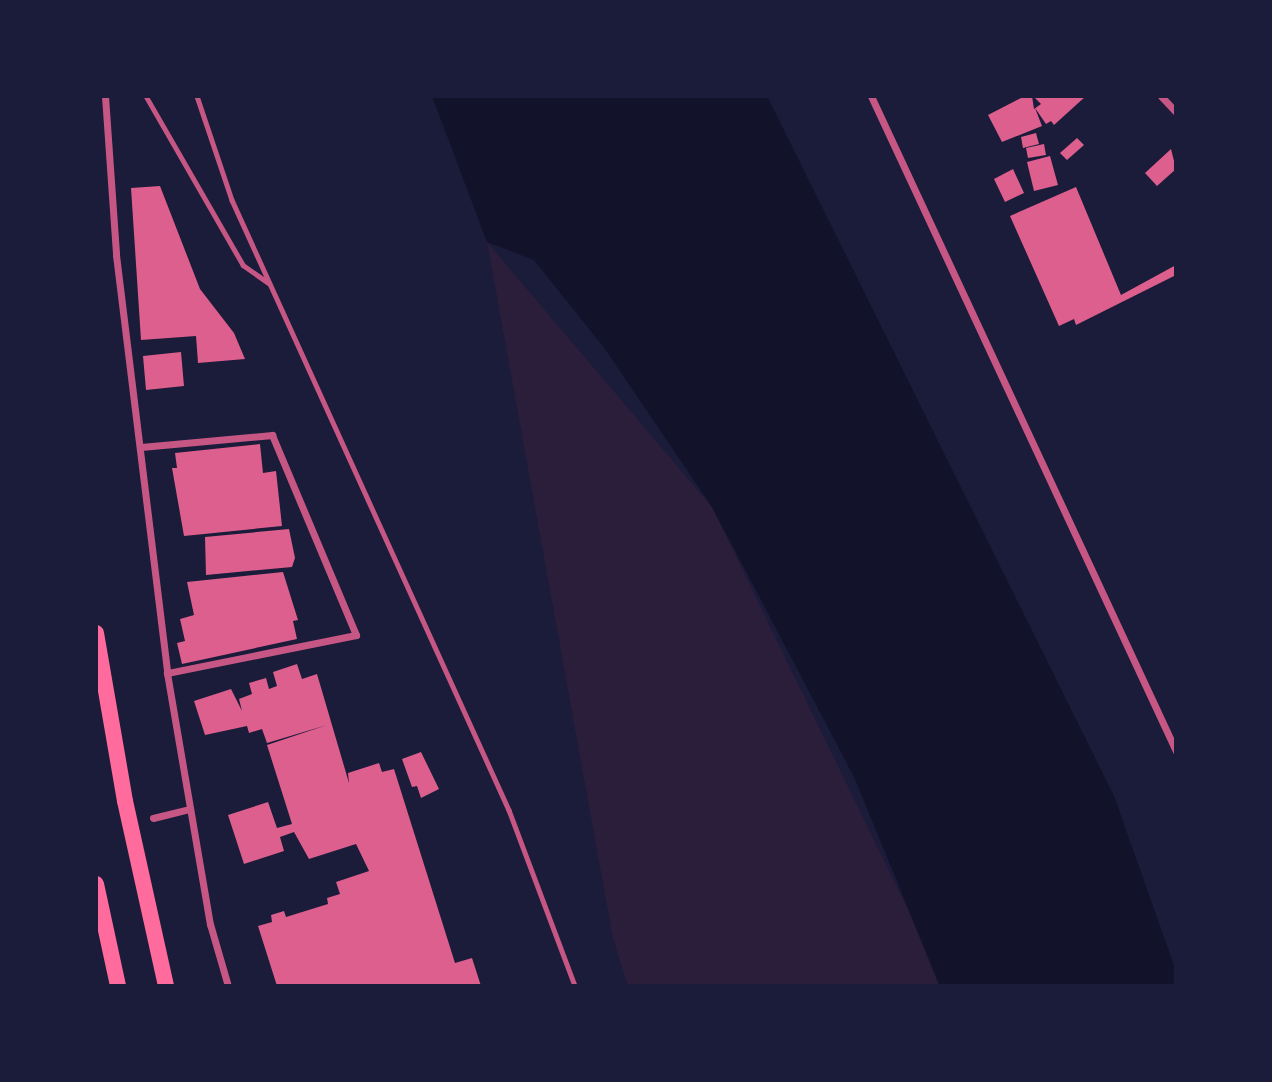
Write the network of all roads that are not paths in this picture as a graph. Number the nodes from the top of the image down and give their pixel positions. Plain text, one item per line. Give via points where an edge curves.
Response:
1 (105, 96) edge
2 (146, 96) edge
3 (197, 96) edge
4 (871, 96) edge
5 (1161, 96) edge
6 (1176, 112) edge
7 (271, 285) junction
8 (141, 447) junction
9 (96, 633) edge
10 (167, 673) junction
11 (1176, 751) edge
12 (188, 809) junction
13 (153, 818) dead end
14 (96, 884) edge
15 (118, 986) edge
16 (166, 986) edge
17 (228, 986) edge
18 (575, 986) edge

1 - 8 street via 116,255
2 - 7 lane via 243,265
3 - 7 lane via 232,201
4 - 11 street
5 - 6 street
7 - 18 lane via 509,810
8 - 10 street
8 - 10 street via 272,435 356,635
9 - 16 highway via 125,801
10 - 12 street
12 - 13 street
12 - 17 street via 210,924
14 - 15 highway

